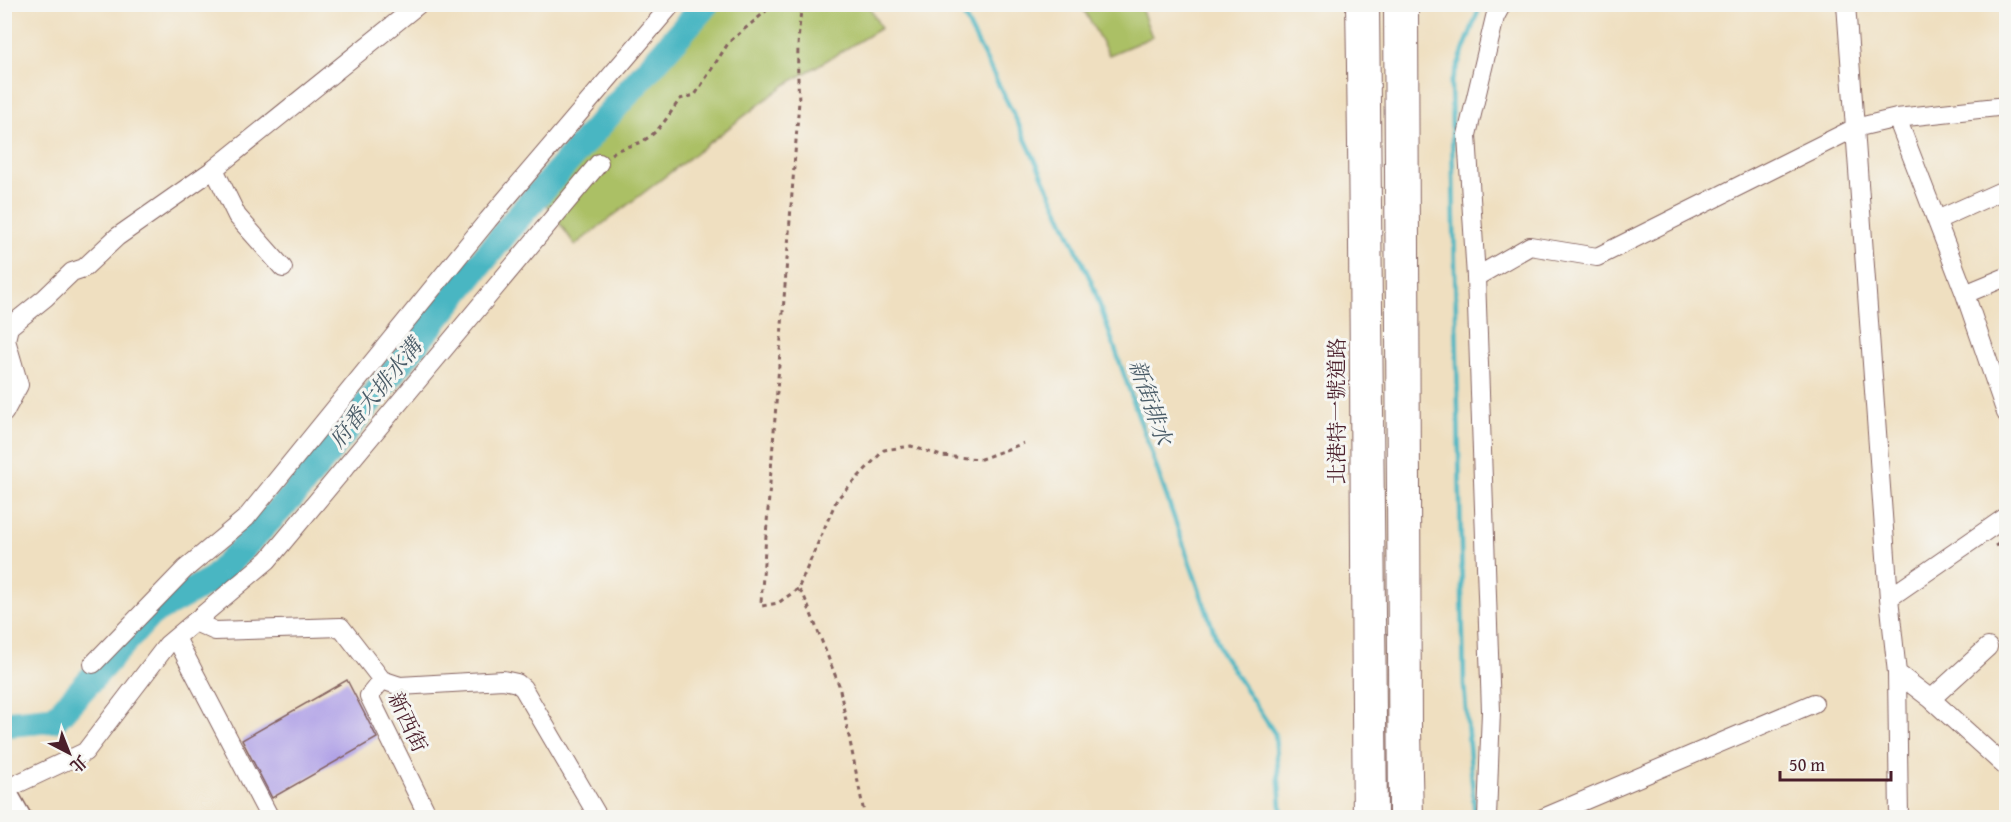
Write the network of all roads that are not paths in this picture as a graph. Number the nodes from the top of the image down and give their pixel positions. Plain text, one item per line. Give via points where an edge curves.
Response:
1 (419, 4) edge
2 (672, 4) edge
3 (1355, 4) edge
4 (1370, 4) edge
5 (1393, 4) edge
6 (1409, 4) edge
7 (1502, 4) edge
8 (1846, 4) edge
9 (2007, 106) edge
10 (1897, 118) junction
11 (1855, 128) junction
12 (599, 163) road end
13 (214, 169) junction
14 (2007, 189) edge
15 (1937, 220) junction
16 (283, 268) dead end
17 (1476, 277) junction
18 (2007, 277) edge
19 (1965, 294) junction
20 (4, 413) edge
21 (2007, 413) edge
22 (2007, 517) edge
23 (1889, 598) junction
24 (195, 622) junction
25 (176, 638) junction
26 (1988, 647) dead end
27 (93, 664) dead end
28 (1897, 673) junction
29 (382, 680) junction
30 (1931, 699) junction
31 (1814, 703) dead end
32 (2007, 767) edge
33 (4, 790) edge
34 (20, 818) edge
35 (270, 818) edge
36 (429, 818) edge
37 (599, 818) edge
38 (1362, 818) edge
39 (1378, 818) edge
40 (1398, 818) edge
41 (1414, 818) edge
42 (1487, 818) edge
43 (1543, 818) edge
44 (1899, 818) edge

1 - 13 street
2 - 27 street via 488,219 246,518 185,569
3 - 38 street, 北港特一號道路
4 - 39 street, 北港特一號道路
5 - 40 street
6 - 41 street
7 - 17 street via 1495,17 1467,135
8 - 11 street
9 - 10 street
10 - 11 street
10 - 15 street
11 - 17 street via 1597,257 1530,246
11 - 23 street
12 - 24 street via 268,560
13 - 16 street via 237,216
13 - 20 street via 117,237 9,327 6,340 19,385
14 - 15 street
15 - 19 street
17 - 42 street via 1491,711
18 - 19 street
19 - 21 street
22 - 23 street
23 - 28 street
24 - 25 street
24 - 29 street, 新西街 via 215,631 341,627
25 - 33 street via 85,752
25 - 35 street
26 - 30 street
28 - 30 street
28 - 44 street
29 - 36 street, 新西街 via 369,696
29 - 37 street via 400,686 503,680 517,683
30 - 32 street
31 - 43 street
33 - 34 main road

